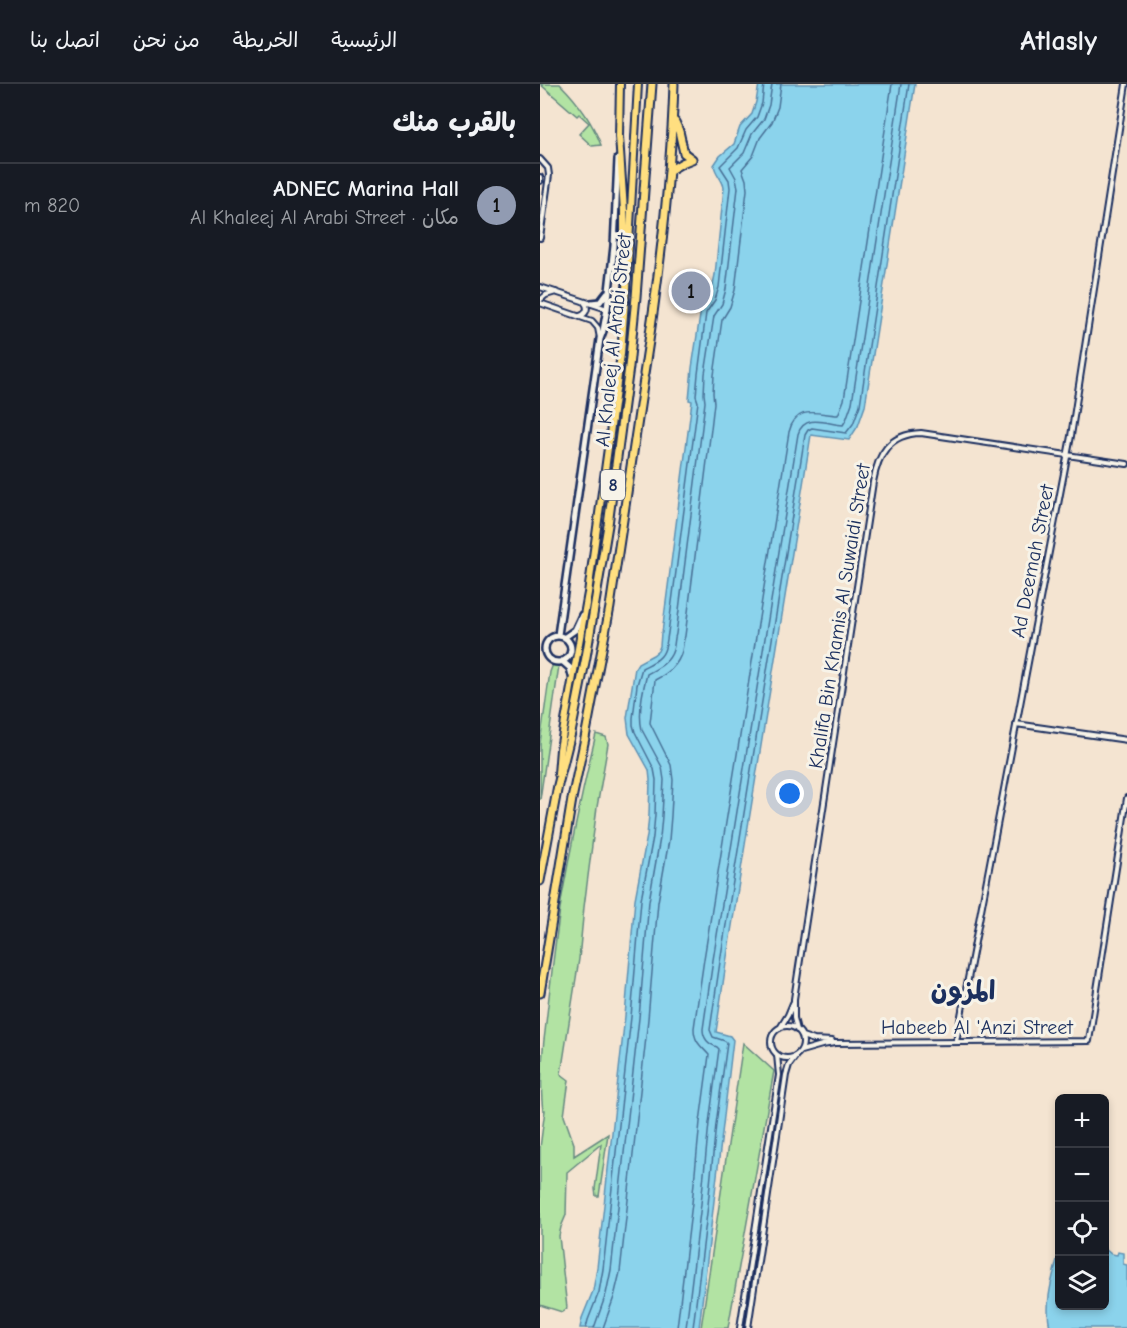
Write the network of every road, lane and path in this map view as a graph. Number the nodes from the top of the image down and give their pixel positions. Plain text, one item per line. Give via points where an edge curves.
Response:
1 (621, 84) edge
2 (638, 84) edge
3 (652, 84) edge
4 (675, 84) edge
5 (1126, 84) edge
6 (673, 120) junction
7 (619, 136) junction
8 (540, 159) edge
9 (670, 170) junction
10 (540, 238) edge
11 (540, 287) edge
12 (557, 292) junction
13 (608, 292) junction
14 (582, 300) junction
15 (540, 302) edge
16 (591, 303) junction
17 (607, 309) junction
18 (579, 316) junction
19 (600, 339) junction
20 (621, 354) junction
21 (1067, 454) junction
22 (1127, 464) edge
23 (588, 593) junction
24 (555, 636) junction
25 (542, 638) dead end
26 (565, 638) junction
27 (540, 649) edge
28 (546, 654) junction
29 (562, 661) junction
30 (571, 692) junction
31 (1016, 724) junction
32 (1127, 740) edge
33 (558, 785) junction
34 (1127, 798) edge
35 (540, 881) edge
36 (540, 993) edge
37 (794, 999) junction
38 (779, 1029) junction
39 (797, 1030) junction
40 (802, 1036) junction
41 (956, 1042) junction
42 (835, 1043) junction
43 (801, 1051) junction
44 (777, 1054) junction
45 (795, 1057) junction
46 (740, 1328) edge
47 (748, 1328) edge

1 - 7 main road
2 - 20 main road
3 - 33 highway, Al Khaleej Al Arabi Street / 8 via 636,297 607,534 593,622
4 - 6 highway, Al Khaleej Al Arabi Street / 8
5 - 21 street, Ad Deemah Street
6 - 9 highway, Al Khaleej Al Arabi Street / 8
6 - 9 highway via 684,153 692,159
7 - 13 street via 616,225
7 - 20 main road via 624,211
8 - 10 street via 549,175
9 - 36 highway, Al Khaleej Al Arabi Street / 8 via 610,607 570,808
11 - 12 street
12 - 14 street
12 - 15 street
13 - 16 street via 603,300
13 - 17 street
14 - 16 street
14 - 18 street via 587,308
15 - 18 street
16 - 17 street
17 - 19 street
18 - 19 street via 595,324
19 - 24 street
20 - 23 main road
21 - 22 street, Khalifa Bin Khamis Al Suwaidi Street
21 - 31 street, Ad Deemah Street
21 - 37 street, Khalifa Bin Khamis Al Suwaidi Street via 921,433 895,441 879,459
23 - 26 street via 578,626
23 - 30 main road
24 - 25 street
24 - 26 street
24 - 28 street via 546,643
26 - 29 street via 570,652
27 - 28 street
28 - 29 street via 551,660
29 - 30 street via 571,670
30 - 33 main road via 560,749
31 - 32 street
31 - 41 street, Ad Deemah Street
33 - 35 highway, Al Khaleej Al Arabi Street / 8
34 - 41 street, Habeeb Al 'Anzi Street via 1089,1041
37 - 38 street, Khalifa Bin Khamis Al Suwaidi Street
37 - 39 street, Khalifa Bin Khamis Al Suwaidi Street
38 - 39 street
38 - 44 street via 772,1041
39 - 40 street
40 - 42 street, Habeeb Al 'Anzi Street
40 - 43 street
41 - 42 street, Habeeb Al 'Anzi Street
42 - 43 street, Habeeb Al 'Anzi Street
43 - 45 street
44 - 45 street
44 - 46 street via 778,1075
45 - 47 street via 786,1075

